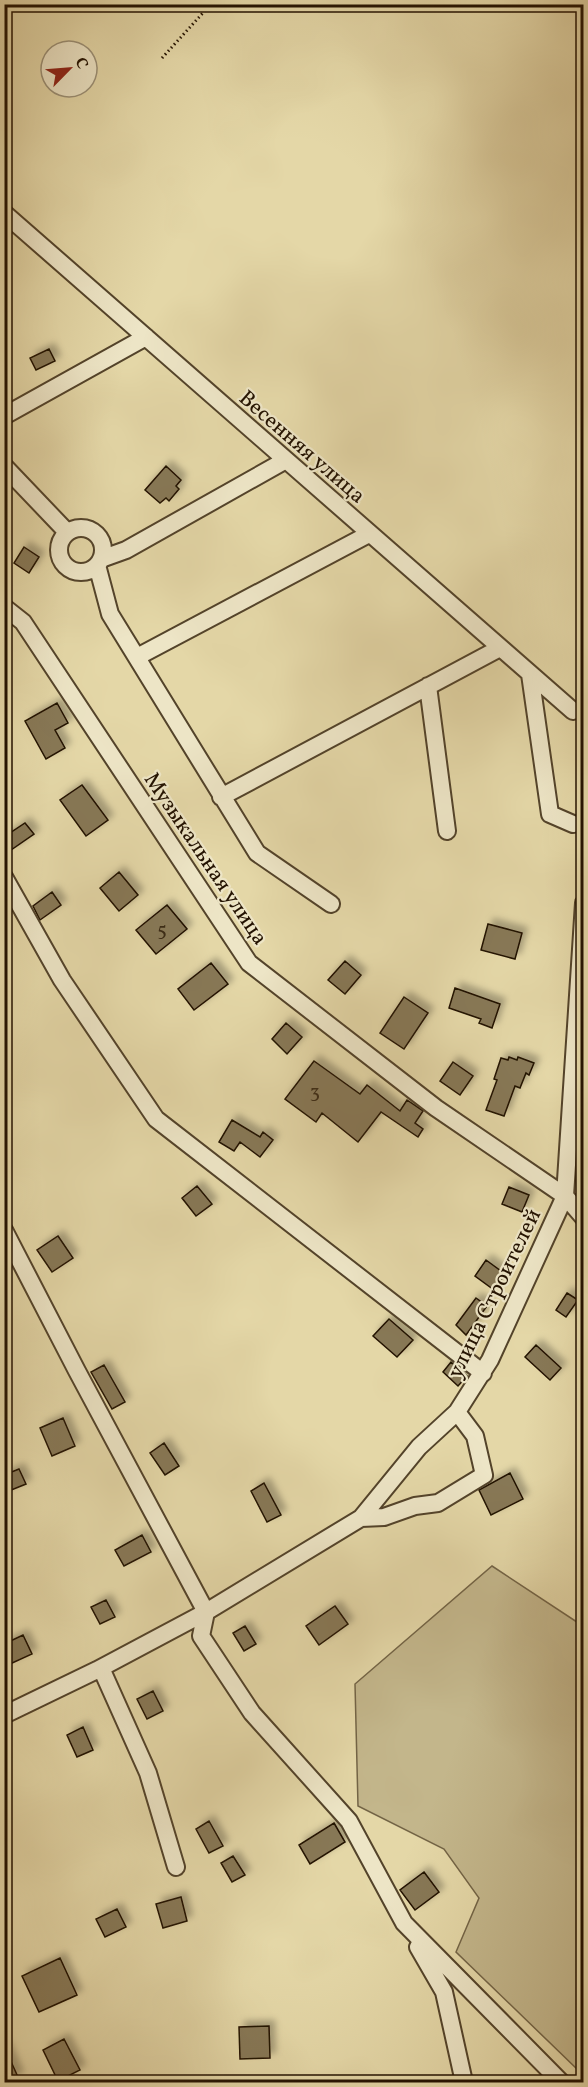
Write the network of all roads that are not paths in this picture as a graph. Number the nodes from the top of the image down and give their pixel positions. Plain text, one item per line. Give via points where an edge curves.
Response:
1 (4, 213) edge
2 (146, 337) junction
3 (4, 416) edge
4 (286, 460) junction
5 (4, 466) edge
6 (67, 532) junction
7 (369, 534) junction
8 (99, 562) junction
9 (5, 609) edge
10 (500, 648) junction
11 (137, 657) junction
12 (530, 674) junction
13 (428, 686) junction
14 (573, 711) dead end
15 (221, 797) junction
16 (573, 824) dead end
17 (447, 831) dead end
18 (4, 877) edge
19 (584, 903) edge
20 (331, 904) dead end
21 (565, 1196) junction
22 (584, 1218) edge
23 (4, 1230) edge
24 (483, 1372) junction
25 (457, 1412) junction
26 (361, 1518) junction
27 (206, 1612) junction
28 (101, 1668) junction
29 (4, 1715) edge
30 (176, 1867) dead end
31 (404, 1923) junction
32 (464, 2082) edge
33 (561, 2082) edge

1 - 2 street, Весенняя улица
2 - 3 street
2 - 4 street, Весенняя улица
4 - 7 street, Весенняя улица
4 - 8 street
5 - 6 street
6 - 8 street via 81,528 94,532 102,544
6 - 8 street via 59,544 65,565 78,572 92,569
7 - 10 street, Весенняя улица
7 - 11 street
8 - 11 street via 110,614
9 - 21 street, Музыкальная улица via 23,621 249,963 436,1108
10 - 12 street, Весенняя улица
10 - 13 street
11 - 15 street
12 - 14 street, Весенняя улица
12 - 16 street via 550,814
13 - 15 street
13 - 17 street
15 - 20 street via 257,853
18 - 24 street via 62,980 156,1119
19 - 21 street, улица Строителей
21 - 22 street, Музыкальная улица
21 - 24 street, улица Строителей
23 - 27 street
24 - 25 street, улица Строителей
25 - 26 street, улица Строителей via 419,1447
25 - 26 street via 475,1436 484,1475 438,1503 384,1517
26 - 27 street, улица Строителей
27 - 28 street, улица Строителей
27 - 31 street via 201,1636 252,1713 349,1821
28 - 29 street, улица Строителей
28 - 30 street via 148,1773
31 - 32 street via 444,1992
31 - 33 street

